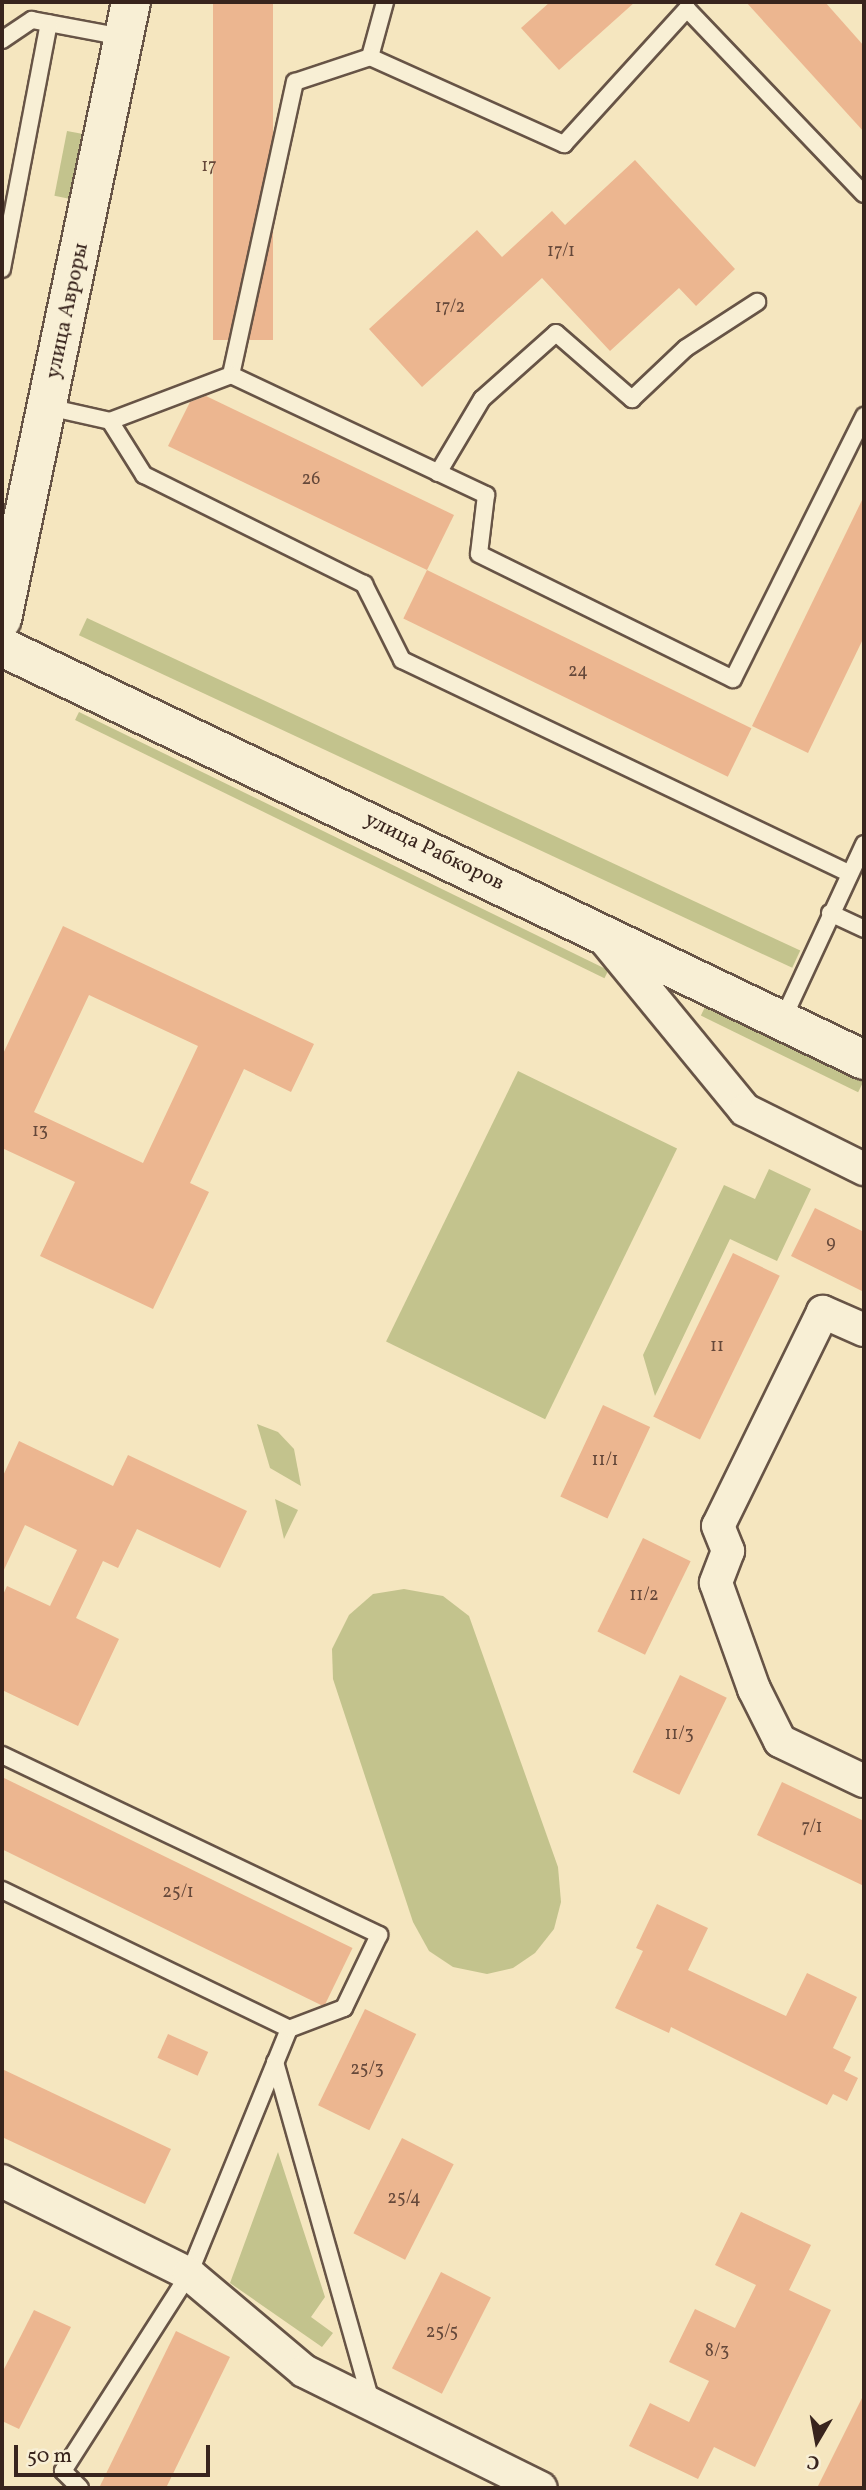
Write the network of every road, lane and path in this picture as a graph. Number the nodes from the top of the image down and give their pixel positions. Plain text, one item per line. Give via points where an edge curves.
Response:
1 (386, 2) edge
2 (127, 20) edge
3 (49, 23) junction
4 (2, 40) edge
5 (370, 57) junction
6 (864, 194) edge
7 (2, 269) edge
8 (757, 302) dead end
9 (231, 375) junction
10 (48, 407) junction
11 (864, 416) edge
12 (110, 421) junction
13 (438, 473) junction
14 (2, 619) edge
15 (2, 647) edge
16 (864, 844) edge
17 (850, 874) junction
18 (830, 913) junction
19 (864, 929) edge
20 (599, 932) junction
21 (782, 1021) junction
22 (864, 1060) edge
23 (864, 1169) edge
24 (864, 1330) edge
25 (2, 1755) edge
26 (864, 1781) edge
27 (2, 1890) edge
28 (289, 2029) junction
29 (275, 2062) junction
30 (2, 2181) edge
31 (188, 2274) junction
32 (372, 2404) junction
33 (486, 2476) edge
34 (80, 2488) edge
35 (541, 2488) edge

1 - 5 lane
2 - 3 lane
2 - 10 street, улица Авроры
3 - 4 lane via 33,20
3 - 7 lane
5 - 6 lane via 564,144 687,9
5 - 9 lane via 295,82
8 - 13 lane via 686,348 632,399 556,332 482,399
9 - 12 lane
9 - 13 lane
10 - 12 lane
10 - 14 street, улица Авроры
11 - 13 lane via 733,679 479,554 486,495
12 - 17 lane via 144,475 365,584 402,660
15 - 20 street, улица Рабкоров
16 - 17 lane
17 - 18 lane
18 - 19 lane
18 - 21 lane
20 - 21 street, улица Рабкоров
20 - 23 street via 745,1110
21 - 22 street, улица Рабкоров
24 - 26 street via 823,1312 718,1526 729,1551 716,1583 754,1689 780,1741
25 - 28 lane via 379,1935 344,2008
27 - 28 lane
28 - 29 lane
29 - 31 lane
29 - 32 lane
30 - 31 street
31 - 32 street via 304,2371
31 - 34 lane via 63,2471
32 - 33 street
33 - 35 street

